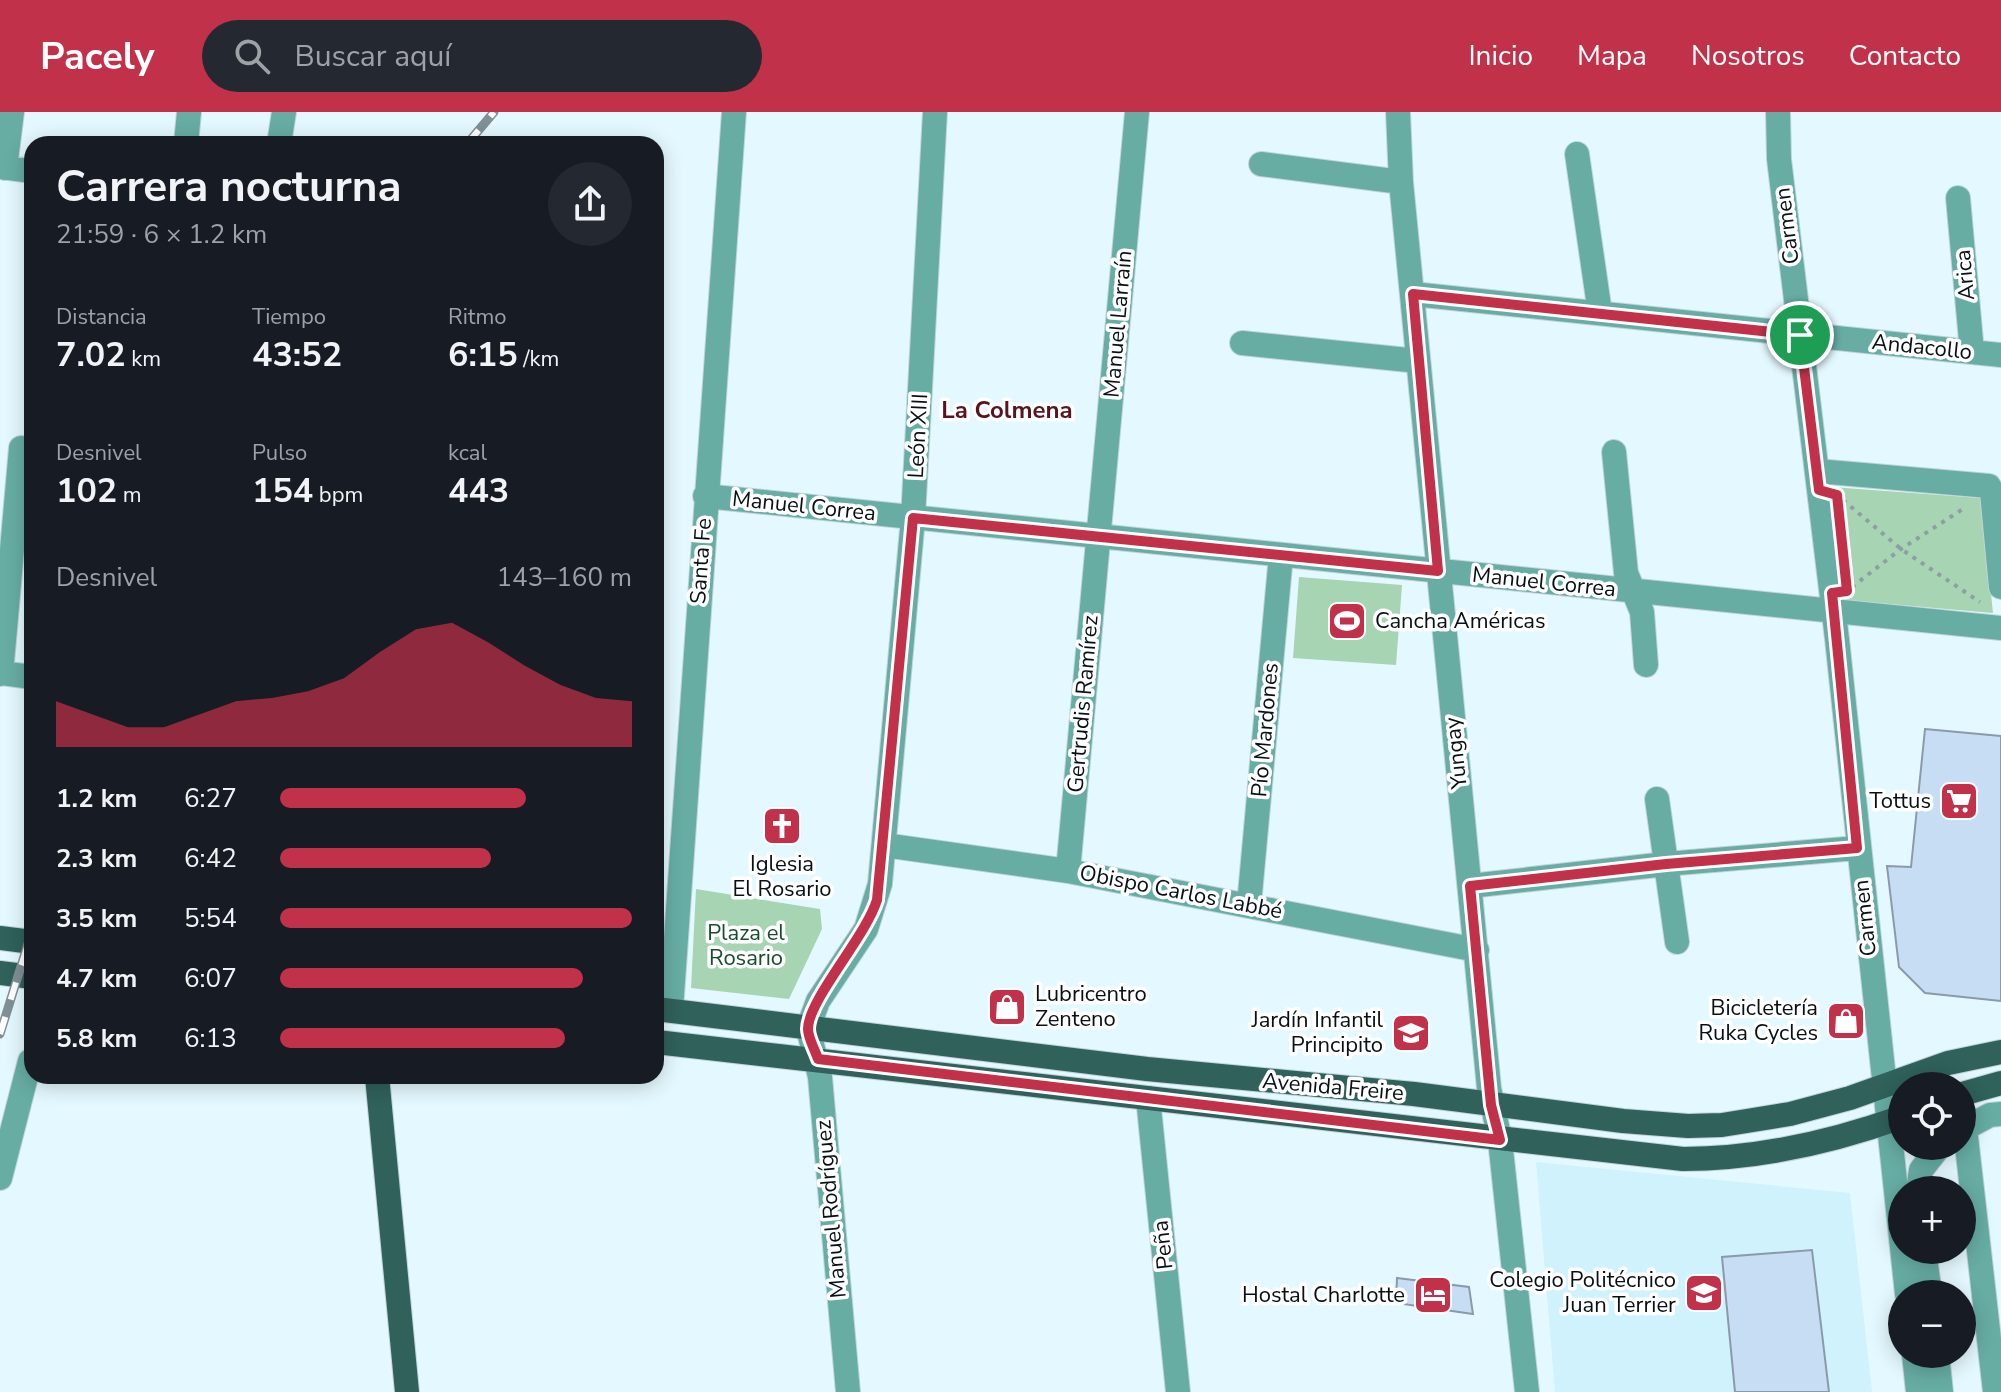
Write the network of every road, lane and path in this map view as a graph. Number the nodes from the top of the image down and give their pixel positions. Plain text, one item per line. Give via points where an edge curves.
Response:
1 (12, 112) edge
2 (189, 112) edge
3 (284, 112) edge
4 (734, 112) edge
5 (935, 112) edge
6 (1137, 112) edge
7 (1398, 112) edge
8 (1778, 112) edge
9 (187, 136) edge
10 (280, 136) edge
11 (1577, 154) dead end
12 (1261, 164) dead end
13 (2, 167) edge
14 (24, 170) edge
15 (1401, 182) junction
16 (1958, 198) dead end
17 (1413, 294) junction
18 (1600, 313) junction
19 (1800, 335) junction
20 (1242, 343) dead end
21 (1972, 352) junction
22 (2001, 355) edge
23 (1418, 361) junction
24 (18, 448) edge
25 (1614, 452) dead end
26 (1817, 471) junction
27 (1837, 495) junction
28 (705, 496) junction
29 (1853, 496) dead end
30 (1993, 499) junction
31 (1838, 509) dead end
32 (913, 518) junction
33 (1099, 537) junction
34 (1901, 549) junction
35 (1281, 555) junction
36 (1438, 571) junction
37 (1846, 577) dead end
38 (1635, 591) junction
39 (1863, 593) dead end
40 (1991, 595) edge
41 (1841, 601) junction
42 (1971, 605) dead end
43 (2001, 628) edge
44 (1646, 665) dead end
45 (1, 674) edge
46 (24, 676) edge
47 (1657, 799) dead end
48 (884, 845) junction
49 (1857, 848) junction
50 (1666, 864) junction
51 (1068, 871) junction
52 (1470, 886) junction
53 (1249, 905) junction
54 (0, 938) edge
55 (24, 941) edge
56 (1677, 942) dead end
57 (1477, 950) junction
58 (0, 973) edge
59 (24, 976) edge
60 (664, 978) edge
61 (664, 1013) edge
62 (808, 1028) junction
63 (664, 1043) edge
64 (2001, 1052) edge
65 (818, 1059) junction
66 (2001, 1083) edge
67 (24, 1084) edge
68 (378, 1084) edge
69 (1883, 1086) junction
70 (1976, 1090) edge
71 (1148, 1098) junction
72 (1888, 1101) edge
73 (1491, 1105) junction
74 (2001, 1114) edge
75 (1888, 1122) edge
76 (1976, 1123) edge
77 (1500, 1140) junction
78 (1897, 1160) edge
79 (1968, 1160) edge
80 (0, 1178) edge
81 (1906, 1280) edge
82 (1915, 1368) edge
83 (1938, 1368) edge
84 (407, 1392) edge
85 (848, 1392) edge
86 (1178, 1392) edge
87 (1527, 1392) edge
88 (1918, 1392) edge
89 (1941, 1392) edge
90 (1995, 1392) edge

1 - 13 street
2 - 9 street
3 - 10 street
4 - 28 street, Santa Fe
5 - 32 street, León XIII
6 - 33 street, Manuel Larraín
7 - 15 street, Yungay
8 - 19 street, Carmen
11 - 18 street
12 - 15 street
13 - 14 street
15 - 17 street, Yungay
16 - 21 street, Arica
17 - 18 street, Andacollo
17 - 23 street, Yungay
18 - 19 street, Andacollo
19 - 21 street, Andacollo
19 - 26 street, Carmen
20 - 23 street
21 - 22 street, Andacollo
23 - 36 street, Yungay
24 - 45 street
25 - 38 street via 1626,573
26 - 30 street via 1983,483
26 - 41 street, Carmen
27 - 29 path
27 - 31 path
27 - 34 path
28 - 32 street, Manuel Correa
28 - 60 street, Santa Fe
30 - 34 path via 1977,500
30 - 40 street
32 - 33 street, Manuel Correa
32 - 48 street, León XIII
33 - 35 street, Manuel Correa
33 - 51 street, Gertrudis Ramírez
34 - 40 path
34 - 41 path
35 - 36 street, Manuel Correa
35 - 53 street, Pío Mardones
36 - 38 street, Manuel Correa
36 - 52 street, Yungay
37 - 41 path
38 - 41 street, Manuel Correa
38 - 44 street
39 - 41 path
40 - 42 path
41 - 43 street, Manuel Correa
41 - 49 street, Carmen
45 - 46 street
47 - 50 street
48 - 51 street, Obispo Carlos Labbé
48 - 62 street, León XIII via 872,916 818,1001
49 - 50 street
49 - 69 street, Carmen
50 - 52 street
50 - 56 street
51 - 53 street, Obispo Carlos Labbé
52 - 57 street, Yungay
53 - 57 street, Obispo Carlos Labbé
54 - 55 main road
57 - 73 street, Yungay
58 - 59 main road
61 - 62 main road, Avenida Freire
62 - 65 street, Manuel Rodríguez
62 - 73 main road, Avenida Freire
63 - 65 main road, Avenida Freire
64 - 69 main road, Avenida Freire via 1948,1063
65 - 71 main road, Avenida Freire
65 - 85 street, Manuel Rodríguez
66 - 70 main road
67 - 80 street
68 - 84 main road
69 - 72 street, Carmen
69 - 73 main road, Avenida Freire via 1823,1106 1722,1125 1655,1125
71 - 77 main road, Avenida Freire
71 - 86 street, Peña
73 - 77 street, Yungay
74 - 76 street
75 - 77 main road, Avenida Freire via 1792,1148 1707,1159
77 - 87 street, Yungay
78 - 81 street, Carmen
79 - 90 street
82 - 88 street
83 - 89 street

